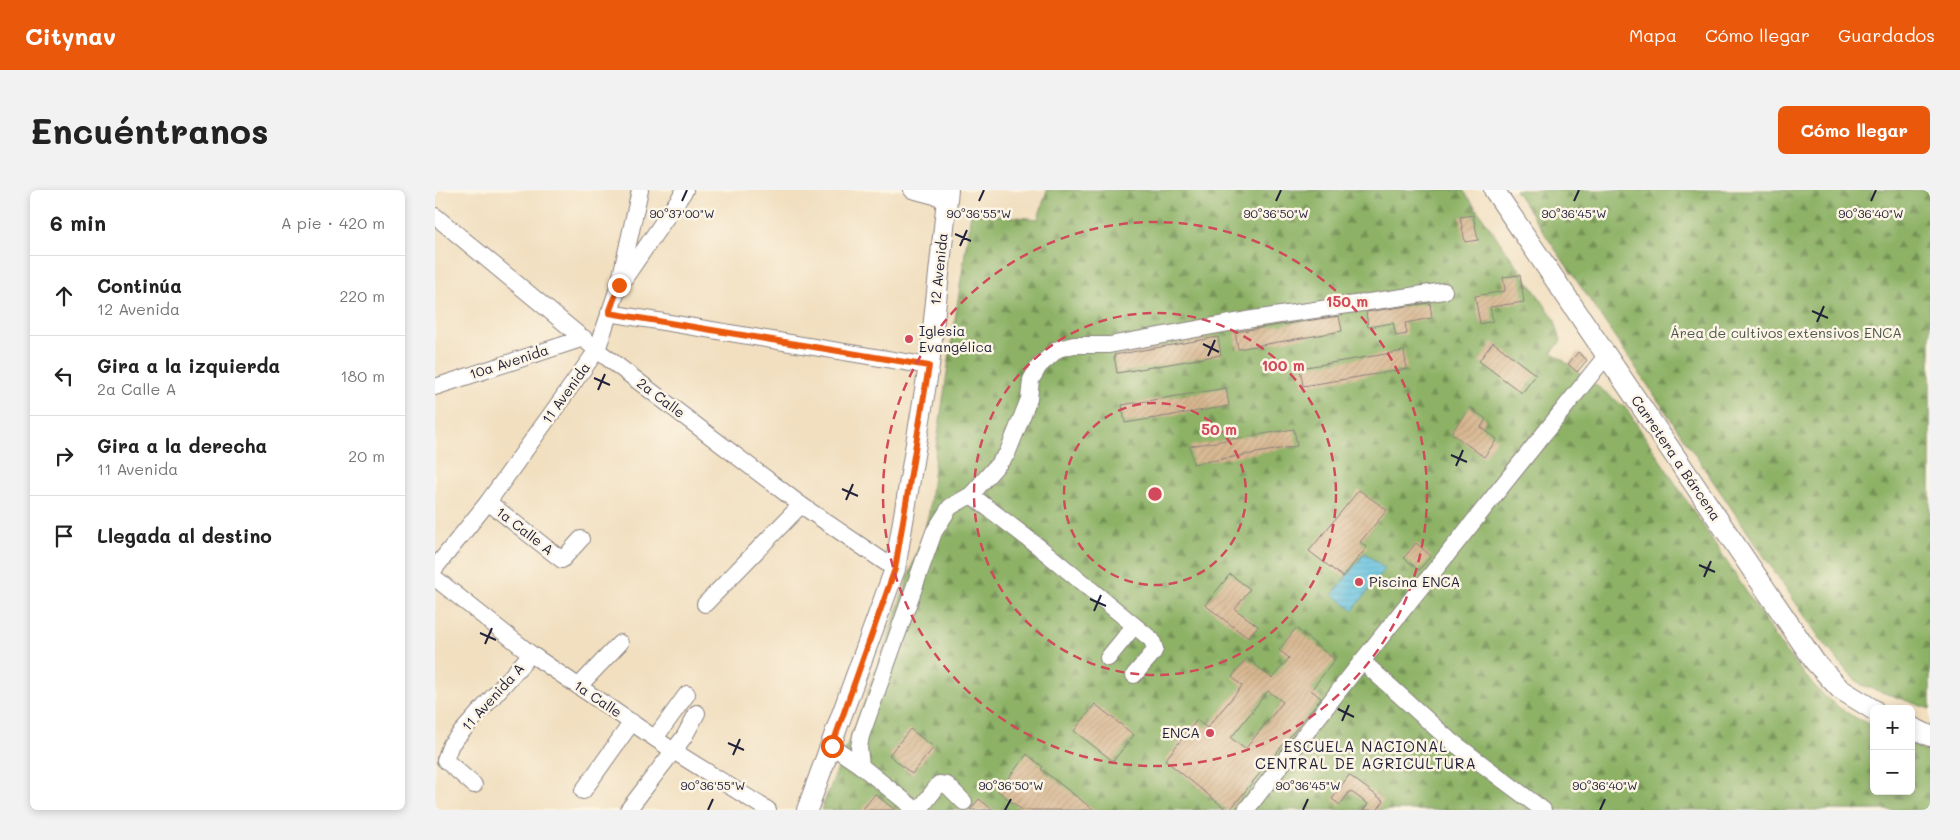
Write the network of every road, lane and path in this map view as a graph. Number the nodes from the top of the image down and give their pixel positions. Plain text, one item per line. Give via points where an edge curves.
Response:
1 (626, 190) edge
2 (641, 190) edge
3 (685, 190) edge
4 (912, 190) edge
5 (1494, 190) edge
6 (947, 195) edge
7 (634, 215) junction
8 (435, 216) edge
9 (619, 285) junction
10 (1444, 291) dead end
11 (609, 313) junction
12 (584, 338) junction
13 (597, 350) junction
14 (1606, 356) junction
15 (929, 366) junction
16 (435, 387) edge
17 (971, 495) junction
18 (488, 502) junction
19 (801, 505) junction
20 (581, 539) dead end
21 (435, 568) edge
22 (895, 569) junction
23 (435, 578) edge
24 (705, 604) dead end
25 (1134, 626) junction
26 (620, 643) dead end
27 (531, 654) junction
28 (1109, 658) dead end
29 (1362, 661) junction
30 (1134, 675) dead end
31 (579, 686) junction
32 (687, 694) dead end
33 (1870, 708) edge
34 (697, 714) dead end
35 (631, 722) junction
36 (1915, 730) edge
37 (1930, 736) edge
38 (655, 738) junction
39 (832, 746) junction
40 (672, 750) junction
41 (861, 766) junction
42 (473, 785) dead end
43 (583, 791) dead end
44 (963, 802) dead end
45 (628, 810) edge
46 (768, 810) edge
47 (807, 810) edge
48 (918, 810) edge
49 (1245, 810) edge
50 (1543, 810) edge

1 - 7 street
2 - 7 street, 11 Avenida
3 - 9 street
4 - 6 street
5 - 14 main road, Carretera a Bárcena
6 - 15 main road, 12 Avenida
7 - 9 street, 11 Avenida
8 - 12 street, 2a Calle
9 - 11 street, 11 Avenida
10 - 17 street via 1246,320 1109,345 1074,345 1057,349 1039,366 1031,380 1029,399 1007,454
11 - 13 street, 11 Avenida
11 - 15 street
12 - 13 street, 2a Calle
12 - 16 street, 10a Avenida
13 - 18 street, 11 Avenida
13 - 19 street, 2a Calle
14 - 29 street
14 - 33 main road, Carretera a Bárcena via 1815,662 1840,689
15 - 22 main road, 12 Avenida
17 - 25 street
17 - 41 street via 950,507 934,532 861,736
18 - 20 street, 1a Calle A via 562,560
18 - 21 street, 11 Avenida
19 - 22 street, 2a Calle
19 - 24 street
22 - 39 main road, 12 Avenida
23 - 27 street, 1a Calle
25 - 28 street
25 - 30 street via 1152,640 1155,649
26 - 31 street
27 - 31 street, 1a Calle
27 - 42 street, 11 Avenida A via 451,744 445,760
29 - 49 street
29 - 50 street via 1446,737
31 - 35 street, 1a Calle
32 - 38 street
34 - 40 street
35 - 38 street, 1a Calle
35 - 43 street
36 - 37 main road
38 - 40 street, 1a Calle
39 - 41 street
39 - 47 main road, 12 Avenida
40 - 45 street
40 - 46 street, 1a Calle
41 - 48 street
44 - 48 street via 947,785 939,784

